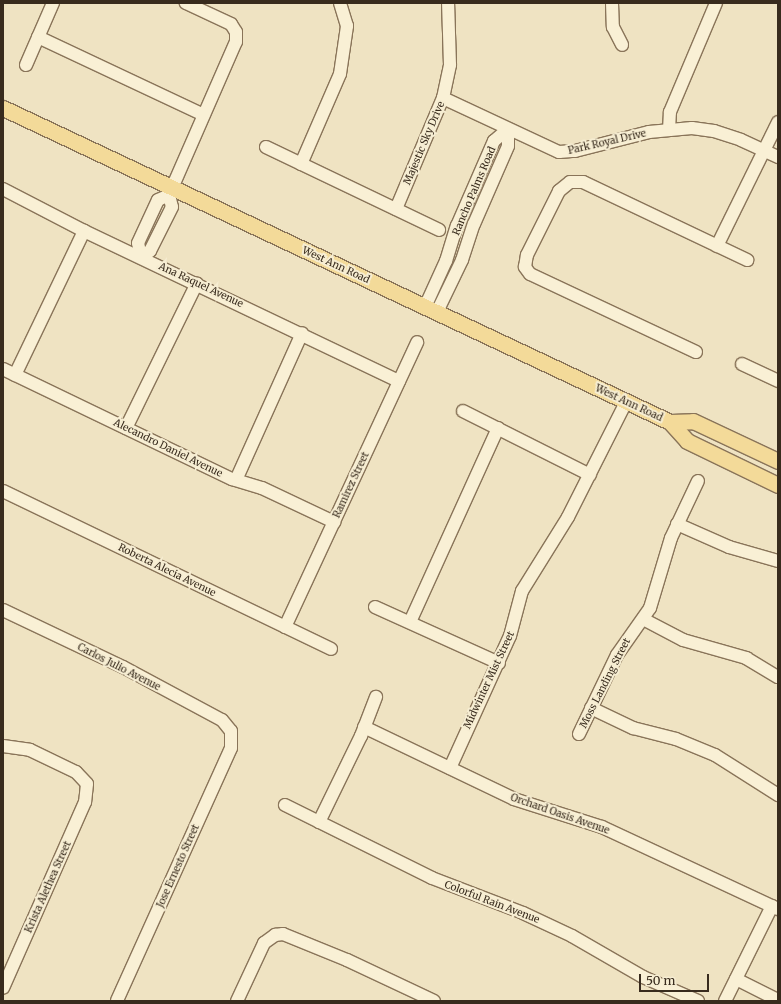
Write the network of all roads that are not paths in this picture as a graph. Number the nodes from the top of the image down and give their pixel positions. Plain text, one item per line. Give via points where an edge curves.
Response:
1 (54, 3) edge
2 (186, 3) edge
3 (340, 3) edge
4 (448, 3) edge
5 (612, 3) edge
6 (716, 3) edge
7 (38, 37) junction
8 (622, 45) dead end
9 (26, 65) dead end
10 (443, 98) junction
11 (3, 108) edge
12 (204, 115) junction
13 (778, 122) edge
14 (508, 129) junction
15 (669, 130) junction
16 (266, 147) dead end
17 (764, 150) junction
18 (778, 157) edge
19 (301, 164) junction
20 (3, 189) edge
21 (171, 191) junction
22 (396, 209) junction
23 (439, 230) dead end
24 (84, 231) junction
25 (717, 246) junction
26 (141, 257) junction
27 (747, 260) dead end
28 (197, 283) junction
29 (431, 309) junction
30 (302, 333) junction
31 (417, 342) dead end
32 (696, 352) dead end
33 (742, 364) dead end
34 (3, 369) edge
35 (15, 375) junction
36 (777, 377) edge
37 (399, 381) junction
38 (626, 402) junction
39 (463, 411) dead end
40 (670, 422) junction
41 (126, 428) junction
42 (498, 428) junction
43 (778, 461) edge
44 (590, 475) junction
45 (236, 480) junction
46 (698, 481) dead end
47 (778, 485) edge
48 (3, 491) edge
49 (334, 522) junction
50 (677, 524) junction
51 (778, 561) edge
52 (374, 607) dead end
53 (3, 610) edge
54 (643, 619) junction
55 (410, 622) junction
56 (285, 627) junction
57 (331, 649) dead end
58 (499, 663) junction
59 (778, 677) edge
60 (376, 697) dead end
61 (591, 708) junction
62 (364, 727) junction
63 (230, 731) joint
64 (579, 734) dead end
65 (3, 746) edge
66 (450, 768) junction
67 (778, 795) edge
68 (285, 805) dead end
69 (319, 822) junction
70 (775, 907) edge
71 (736, 979) junction
72 (3, 988) edge
73 (778, 1000) edge
74 (117, 1001) edge
75 (237, 1001) edge
76 (434, 1001) edge
77 (698, 1001) edge
78 (725, 1001) edge

1 - 7 street
2 - 12 street via 231,24 236,32 236,42
3 - 19 street via 347,26 340,74
4 - 10 street, Majestic Sky Drive via 450,65
5 - 8 street via 613,27
6 - 15 street via 670,112
7 - 9 street
7 - 12 street
10 - 14 street, Park Royal Drive
10 - 22 street, Majestic Sky Drive
11 - 21 main road, West Ann Road
12 - 21 street
13 - 17 street
14 - 15 street, Park Royal Drive via 559,152 575,151 622,138
14 - 29 street, Rancho Palms Road via 494,141 457,226
15 - 17 street, Park Royal Drive via 714,131
16 - 19 street
17 - 18 street, Park Royal Drive
17 - 25 street
19 - 22 street
20 - 24 street, Ana Raquel Avenue
21 - 26 street via 172,207 150,251
21 - 29 main road, West Ann Road
22 - 23 street
24 - 26 street, Ana Raquel Avenue
24 - 35 street
25 - 27 street
25 - 32 street via 583,182 570,182 559,191 531,246 525,268 535,278
26 - 28 street, Ana Raquel Avenue
28 - 30 street, Ana Raquel Avenue
28 - 41 street
29 - 38 main road, West Ann Road
30 - 37 street, Ana Raquel Avenue
30 - 45 street
31 - 37 street, Ramirez Street
33 - 36 street
34 - 35 street, Alecandro Daniel Avenue
35 - 41 street, Alecandro Daniel Avenue
37 - 49 street, Ramirez Street
38 - 40 main road, West Ann Road
38 - 44 street, Midwinter Mist Street
39 - 42 street
40 - 43 main road, West Ann Road via 693,421
40 - 47 main road, West Ann Road via 687,441
41 - 45 street, Alecandro Daniel Avenue
42 - 44 street
42 - 55 street
44 - 58 street, Midwinter Mist Street via 568,517 522,591 514,626
45 - 49 street, Alecandro Daniel Avenue via 262,488
46 - 50 street, Moss Landing Street
48 - 56 street, Roberta Alecia Avenue
49 - 56 street, Ramirez Street
50 - 51 street via 724,546
50 - 54 street, Moss Landing Street via 666,552 654,599
52 - 55 street
53 - 63 street, Carlos Julio Avenue via 123,667 222,720
54 - 59 street via 683,640 746,658
54 - 61 street, Moss Landing Street via 620,650
55 - 58 street
56 - 57 street, Roberta Alecia Avenue
58 - 66 street, Midwinter Mist Street
60 - 62 street
61 - 64 street, Moss Landing Street
61 - 67 street via 633,728 676,739 715,755
62 - 66 street, Orchard Oasis Avenue
62 - 69 street
63 - 74 street, Jose Ernesto Street via 231,748
65 - 72 street, Krista Alethea Street via 30,750 76,772 87,784 85,802
66 - 70 street, Orchard Oasis Avenue via 514,799 602,827
68 - 69 street, Colorful Rain Avenue
69 - 77 street, Colorful Rain Avenue via 432,878 523,912 578,939 643,977
70 - 71 street
71 - 73 street
71 - 78 street
75 - 76 street via 264,943 274,935 292,936

